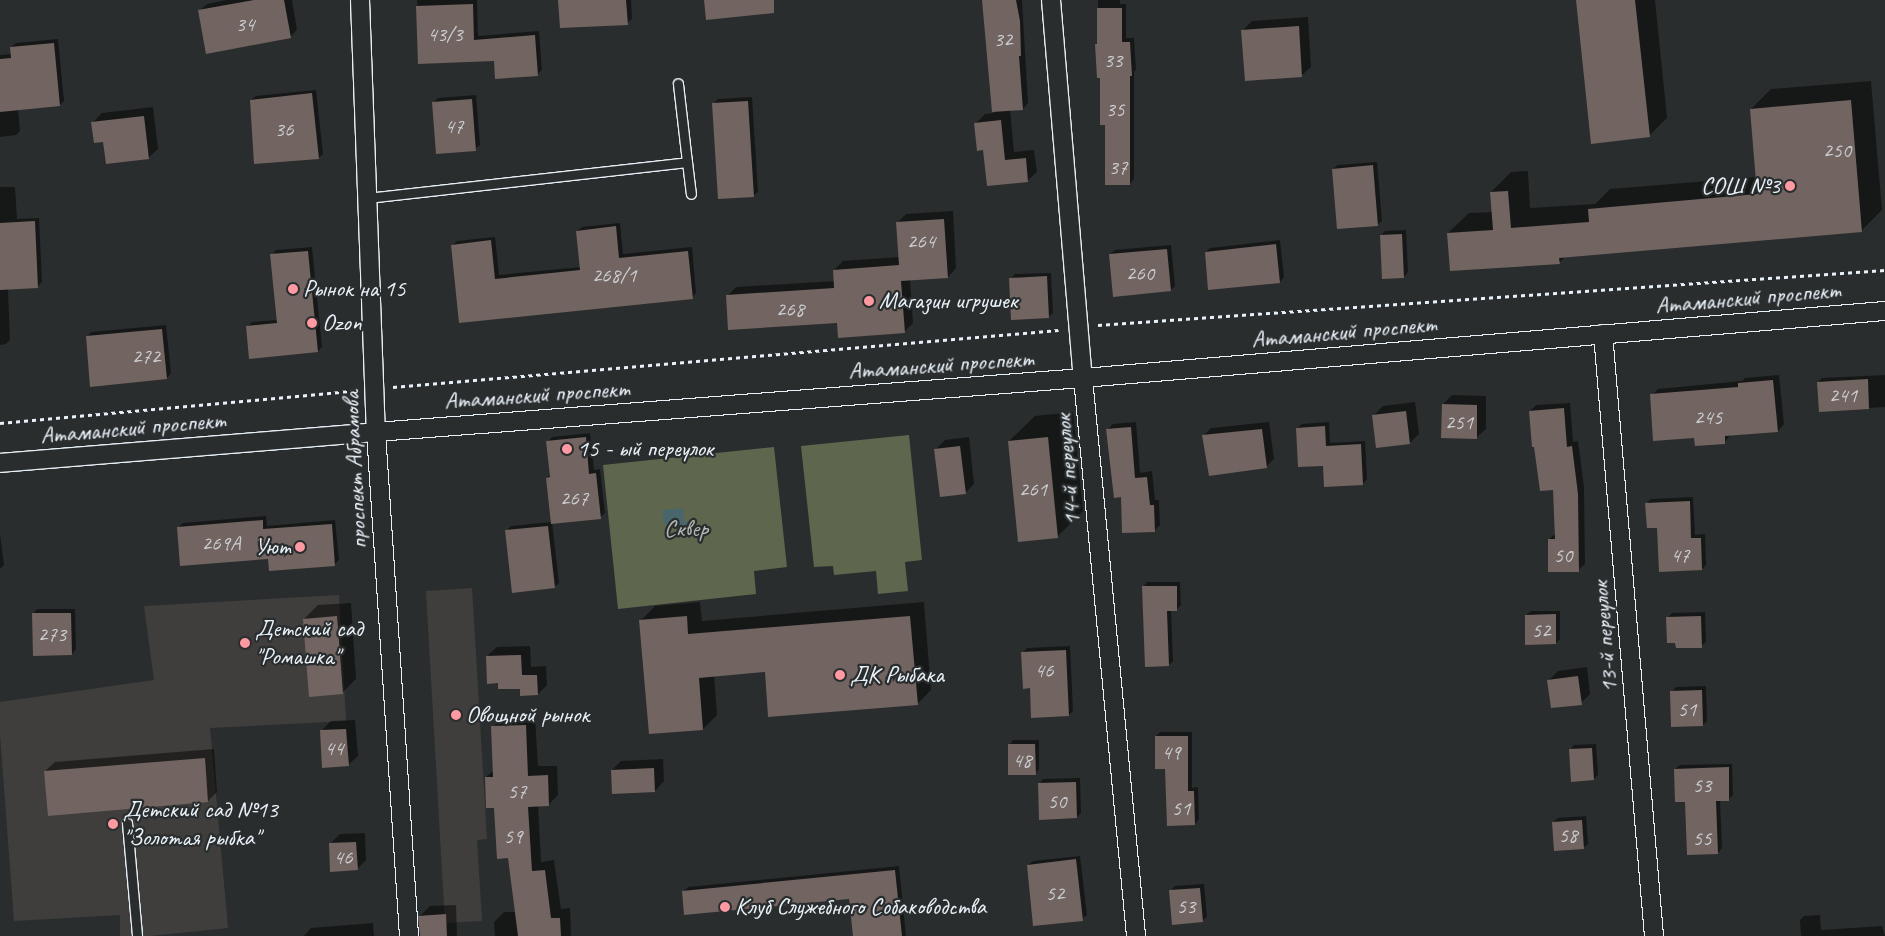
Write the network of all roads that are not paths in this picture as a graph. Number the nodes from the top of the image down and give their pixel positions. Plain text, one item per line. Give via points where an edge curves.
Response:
1 (360, 0) edge
2 (1051, 0) edge
3 (678, 84) dead end
4 (687, 162) junction
5 (691, 194) dead end
6 (367, 198) junction
7 (1885, 311) edge
8 (1603, 334) junction
9 (1083, 378) junction
10 (376, 432) junction
11 (0, 463) edge
12 (127, 823) dead end
13 (137, 936) edge
14 (408, 936) edge
15 (1136, 936) edge
16 (1654, 936) edge

1 - 6 street, проспект Абрамова
2 - 9 street, 14-й переулок
3 - 4 lane
4 - 5 lane
4 - 6 lane
6 - 10 street, проспект Абрамова
7 - 8 street, Атаманский проспект
8 - 9 street, Атаманский проспект
8 - 16 street, 13-й переулок
9 - 10 street, Атаманский проспект
9 - 15 street, 14-й переулок
10 - 11 street, Атаманский проспект
10 - 14 street, проспект Абрамова
12 - 13 lane

